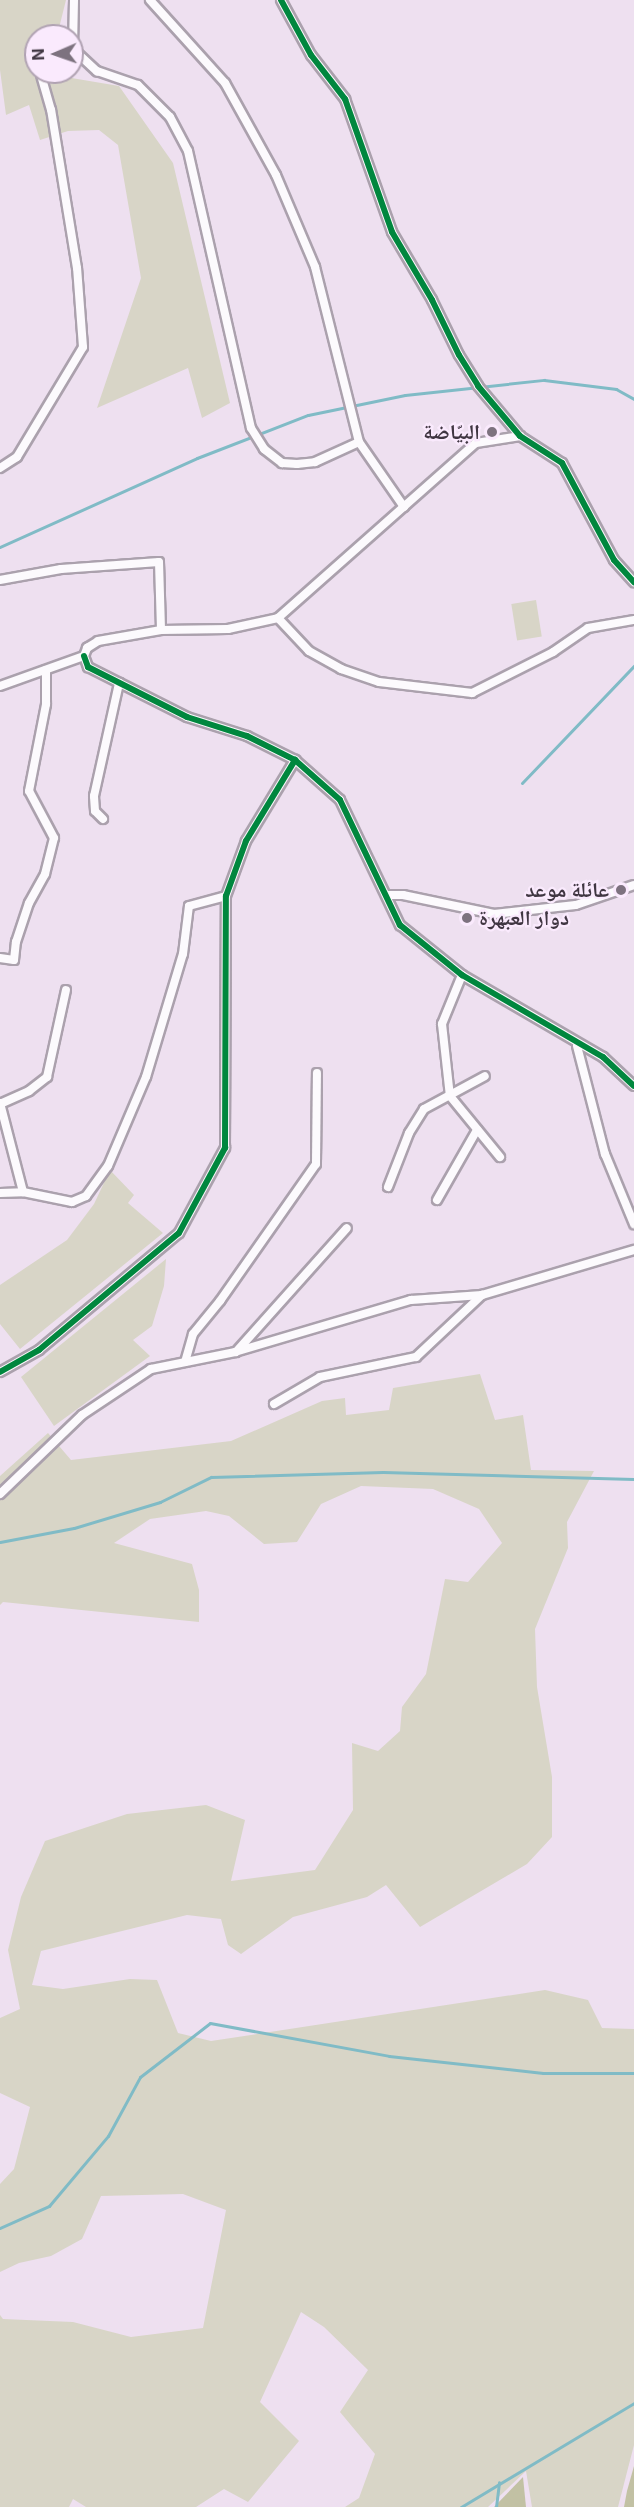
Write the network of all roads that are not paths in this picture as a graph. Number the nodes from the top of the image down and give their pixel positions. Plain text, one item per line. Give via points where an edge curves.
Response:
1 (74, 0) edge
2 (150, 0) edge
3 (281, 0) edge
4 (43, 84) edge
5 (520, 436) junction
6 (359, 442) junction
7 (0, 468) edge
8 (404, 507) junction
9 (0, 580) edge
10 (634, 582) edge
11 (278, 618) junction
12 (634, 620) edge
13 (161, 630) junction
14 (84, 656) junction
15 (46, 670) junction
16 (119, 683) junction
17 (0, 686) edge
18 (296, 760) junction
19 (103, 819) dead end
20 (634, 885) edge
21 (387, 895) junction
22 (226, 896) junction
23 (0, 958) edge
24 (462, 975) junction
25 (66, 990) dead end
26 (578, 1046) junction
27 (317, 1073) dead end
28 (485, 1076) dead end
29 (634, 1086) edge
30 (450, 1096) junction
31 (0, 1104) edge
32 (477, 1130) junction
33 (500, 1157) dead end
34 (388, 1187) dead end
35 (23, 1192) junction
36 (0, 1193) edge
37 (437, 1200) dead end
38 (634, 1224) edge
39 (347, 1228) dead end
40 (634, 1250) edge
41 (482, 1294) junction
42 (236, 1352) junction
43 (185, 1362) junction
44 (0, 1372) edge
45 (274, 1404) dead end
46 (0, 1494) edge

1 - 6 street via 73,49 97,71 138,86 170,117 188,151 251,428 264,449 282,463 297,464 315,462
2 - 6 street via 225,82 276,175 315,267
3 - 5 street via 311,55 345,99 392,231 459,355 478,386
4 - 7 street via 77,268 83,347 17,457
5 - 8 street via 476,443
5 - 10 street via 562,463 614,560
6 - 8 street
8 - 11 street
9 - 13 street via 61,568 159,562
11 - 12 street via 309,651 341,669 379,682 472,693 553,652 588,628
11 - 13 street via 228,629
13 - 14 street via 98,641 87,648
14 - 15 street
14 - 16 street via 88,667
15 - 17 street
15 - 23 street via 46,704 29,791 54,838 45,874 29,903 14,960
16 - 18 street via 187,717 247,736
16 - 19 street via 93,796 95,810
18 - 21 street via 340,800
18 - 22 street via 246,841
20 - 21 street via 576,905 494,914 403,894
21 - 24 street via 400,925
22 - 35 street via 189,906 183,954 146,1077 108,1166 86,1196 72,1202
22 - 44 street via 225,1149 179,1233 39,1350
24 - 26 street
24 - 30 street via 442,1024
25 - 31 street via 46,1077 29,1091
26 - 29 street via 603,1058
26 - 38 street via 605,1154
27 - 43 street via 316,1164 193,1334
28 - 30 street
30 - 32 street
30 - 34 street via 424,1109
31 - 35 street
32 - 33 street
32 - 37 street
35 - 36 street
39 - 42 street
40 - 41 street
41 - 42 street via 411,1300
41 - 45 street via 416,1357 320,1377
42 - 43 street
43 - 46 street via 150,1369 82,1415

